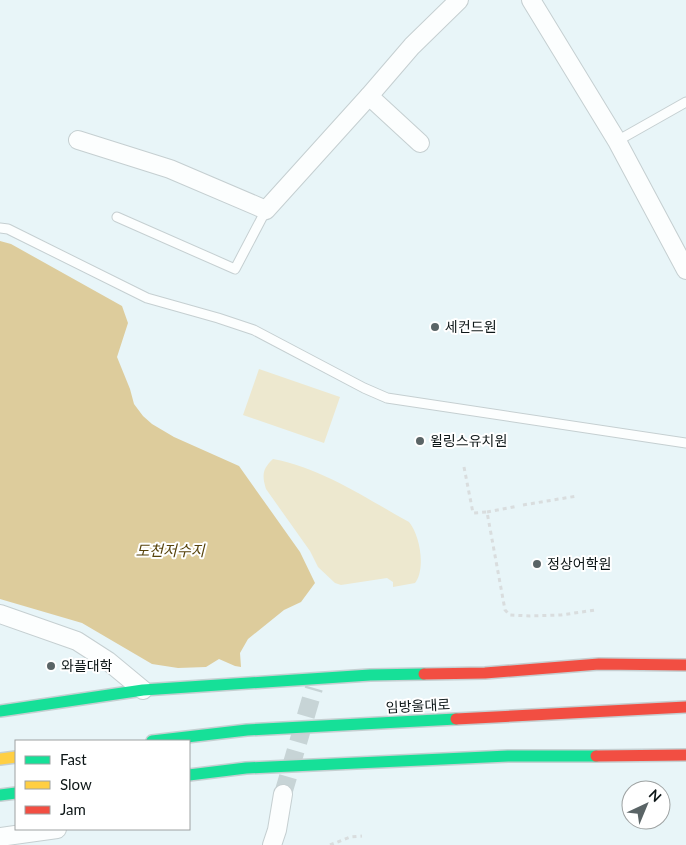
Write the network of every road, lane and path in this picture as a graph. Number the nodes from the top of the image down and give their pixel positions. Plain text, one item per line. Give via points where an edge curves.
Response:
1 (459, 0) edge
2 (532, 0) edge
3 (370, 96) junction
4 (686, 102) edge
5 (78, 140) dead end
6 (617, 141) junction
7 (420, 143) dead end
8 (266, 210) junction
9 (117, 217) dead end
10 (0, 228) edge
11 (686, 270) edge
12 (686, 443) edge
13 (464, 467) dead end
14 (577, 496) dead end
15 (523, 505) dead end
16 (518, 506) dead end
17 (487, 512) junction
18 (595, 610) dead end
19 (0, 614) edge
20 (686, 664) edge
21 (143, 690) junction
22 (686, 707) edge
23 (0, 711) edge
24 (162, 740) edge
25 (686, 755) edge
26 (15, 757) edge
27 (0, 759) edge
28 (190, 775) edge
29 (15, 793) edge
30 (283, 794) tunnel mouth
31 (0, 795) edge
32 (52, 830) edge
33 (362, 836) dead end
34 (10, 839) edge
35 (272, 845) edge
36 (330, 845) edge

1 - 3 street via 412,46
2 - 6 street
3 - 7 street
3 - 8 street
4 - 6 lane
5 - 8 street via 170,169
6 - 11 street
8 - 9 lane via 235,269
10 - 12 lane via 8,229 148,298 254,330 387,398
13 - 17 path via 473,513
14 - 15 path
16 - 17 path
17 - 18 path via 505,610 510,615 560,615
19 - 21 street via 77,640
20 - 21 main road via 599,664 485,673 370,675 315,684
21 - 23 main road
22 - 24 main road, 임방울대로 via 257,730
25 - 28 main road via 508,756 246,768
26 - 27 main road
29 - 31 main road
30 - 35 street
32 - 34 street
33 - 36 path

